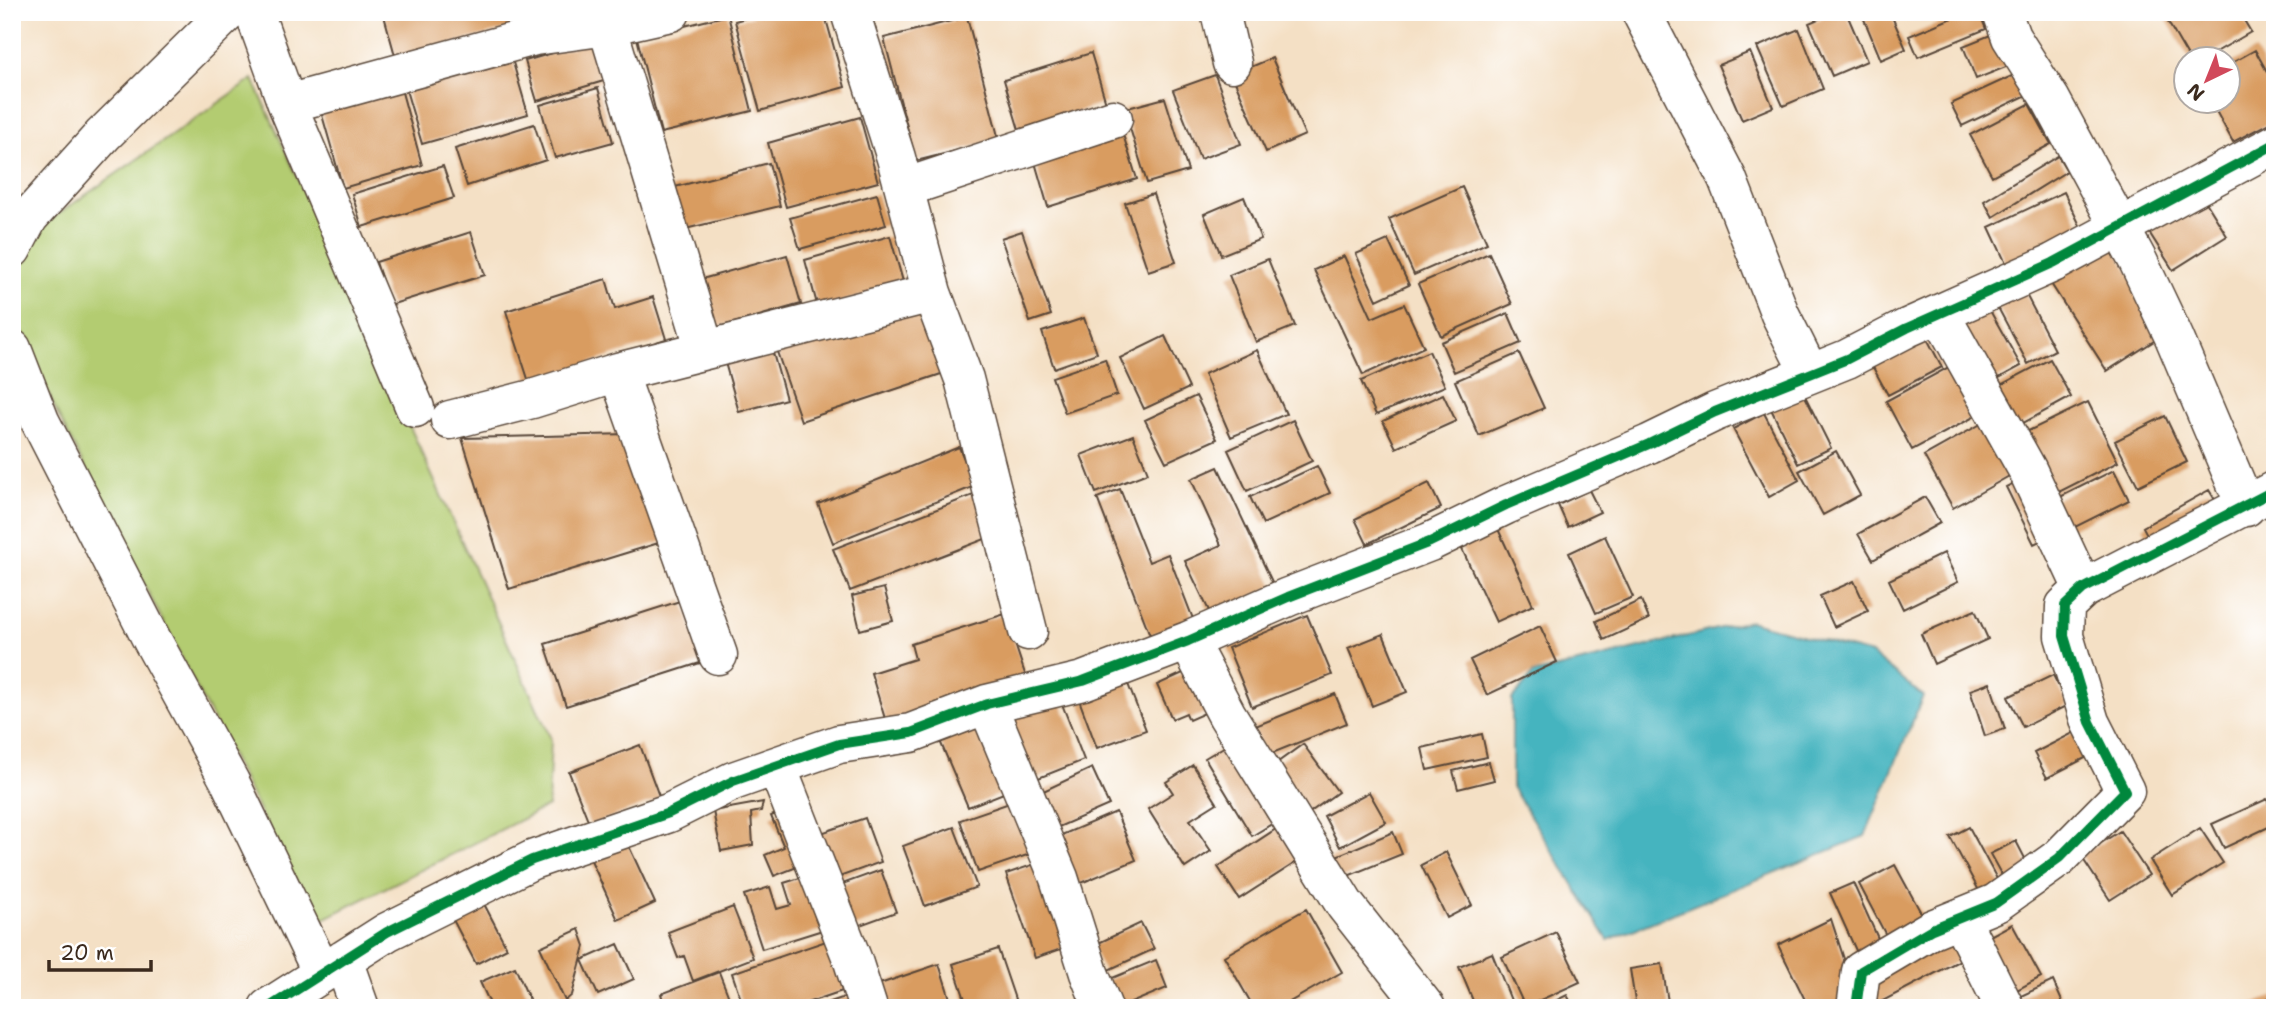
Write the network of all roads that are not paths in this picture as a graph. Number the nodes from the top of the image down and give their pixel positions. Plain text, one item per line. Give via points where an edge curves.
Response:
1 (228, 12) edge
2 (254, 12) edge
3 (671, 12) edge
4 (850, 12) edge
5 (1220, 12) edge
6 (1641, 12) edge
7 (2002, 12) edge
8 (605, 19) edge
9 (1233, 63) dead end
10 (287, 104) junction
11 (1113, 119) dead end
12 (2275, 144) edge
13 (904, 188) junction
14 (2119, 227) junction
15 (12, 249) edge
16 (932, 293) junction
17 (1940, 314) junction
18 (12, 349) edge
19 (705, 350) junction
20 (618, 372) junction
21 (1810, 374) junction
22 (2260, 499) edge
23 (2083, 589) junction
24 (1028, 631) dead end
25 (1188, 641) junction
26 (718, 655) dead end
27 (986, 704) junction
28 (777, 767) junction
29 (1960, 918) junction
30 (332, 966) junction
31 (268, 1008) edge
32 (360, 1008) edge
33 (868, 1008) edge
34 (1103, 1008) edge
35 (1426, 1008) edge
36 (1856, 1008) edge
37 (2005, 1008) edge

1 - 15 street via 103,135 29,217
2 - 10 street
3 - 8 street
4 - 13 street
5 - 9 street
6 - 21 street via 1727,178 1780,314
7 - 14 street via 2011,37 2051,100
8 - 10 street
8 - 19 street
10 - 20 street via 432,414 533,399
11 - 13 street
12 - 14 street
13 - 16 street
14 - 17 street via 2053,263
14 - 22 street
16 - 19 street
16 - 24 street via 964,379
17 - 21 street
17 - 23 street via 2027,469
18 - 30 street via 40,421 152,640
19 - 20 street
20 - 26 street
21 - 25 street via 1715,412 1430,542
22 - 23 street
23 - 29 street via 2064,606 2064,636 2090,722 2125,791 2059,858 1996,903
25 - 27 street via 1083,681
25 - 35 street via 1227,715 1345,905
27 - 28 street via 911,733 839,744
27 - 34 street via 1059,878
28 - 30 street via 669,813 532,860 428,910
28 - 33 street
29 - 36 street via 1932,929 1861,971
29 - 37 street
30 - 31 street
30 - 32 street

